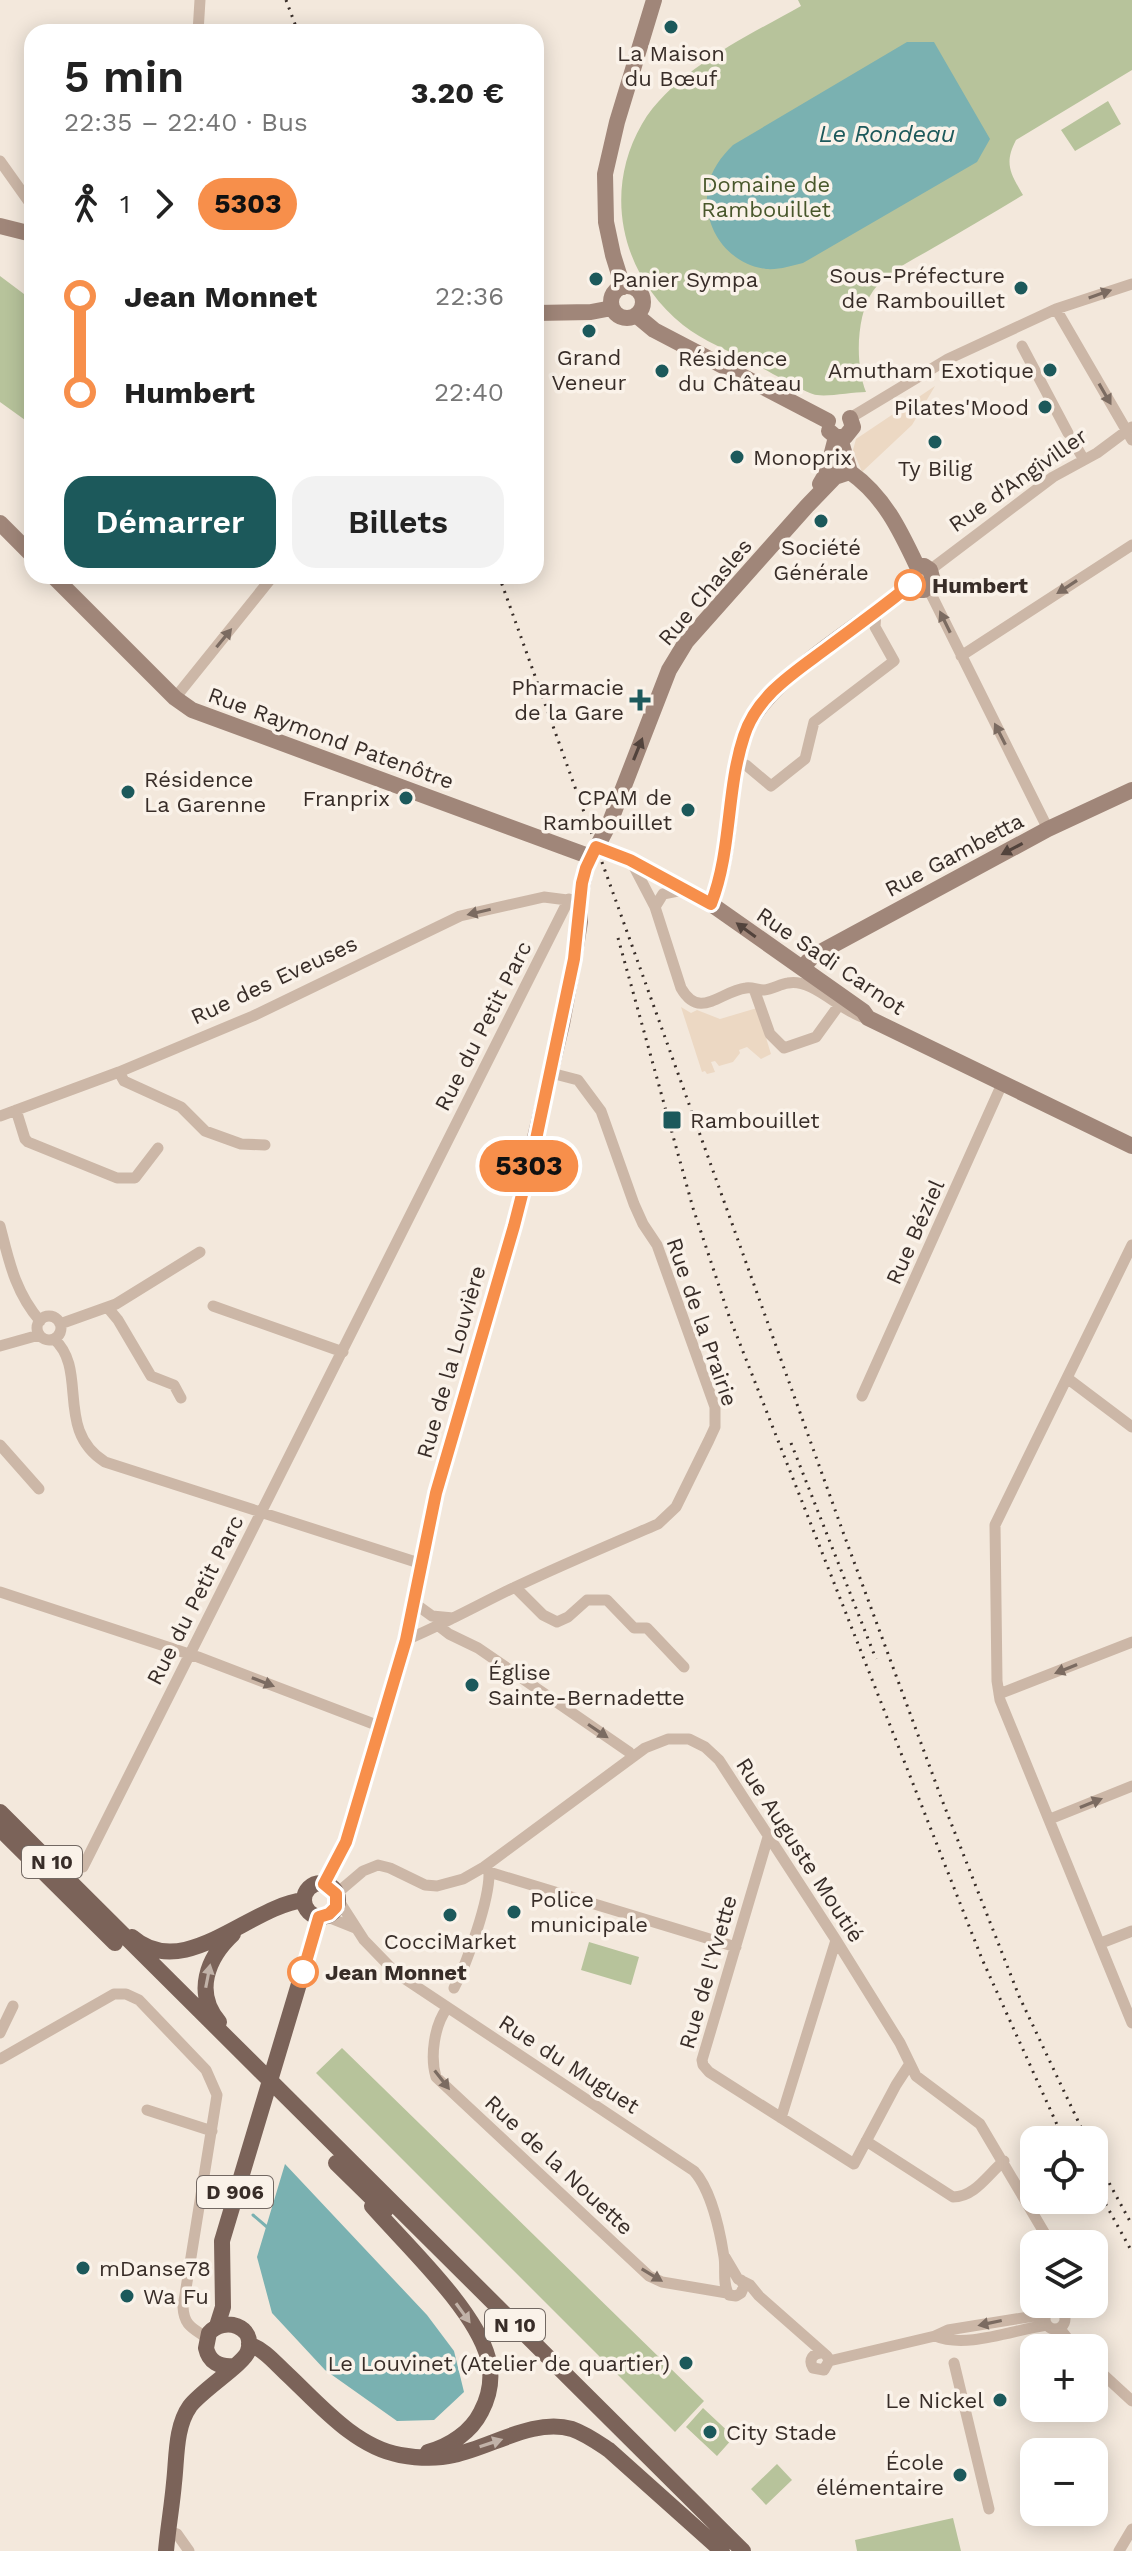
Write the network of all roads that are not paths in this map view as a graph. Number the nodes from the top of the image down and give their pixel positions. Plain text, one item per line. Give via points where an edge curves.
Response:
1 (200, 0) edge
2 (654, 0) edge
3 (198, 24) edge
4 (0, 161) edge
5 (24, 195) edge
6 (0, 226) edge
7 (24, 232) edge
8 (1132, 284) edge
9 (623, 287) junction
10 (612, 308) junction
11 (1056, 309) junction
12 (544, 313) edge
13 (636, 315) junction
14 (1017, 337) junction
15 (853, 416) junction
16 (828, 421) junction
17 (1130, 433) edge
18 (838, 437) junction
19 (1084, 460) junction
20 (850, 472) junction
21 (807, 506) junction
22 (0, 523) edge
23 (1132, 545) edge
24 (24, 547) edge
25 (924, 568) junction
26 (61, 584) edge
27 (267, 584) edge
28 (910, 585) junction
29 (928, 588) junction
30 (876, 611) junction
31 (961, 656) junction
32 (175, 698) junction
33 (738, 763) junction
34 (1132, 790) edge
35 (610, 822) junction
36 (1048, 829) junction
37 (594, 852) junction
38 (630, 860) junction
39 (685, 889) junction
40 (711, 904) junction
41 (570, 905) junction
42 (655, 907) junction
43 (782, 956) junction
44 (806, 975) junction
45 (789, 982) junction
46 (754, 989) junction
47 (823, 996) junction
48 (851, 1009) junction
49 (824, 1027) junction
50 (119, 1072) junction
51 (551, 1073) junction
52 (1002, 1084) junction
53 (16, 1110) junction
54 (0, 1116) edge
55 (265, 1145) dead end
56 (1132, 1146) edge
57 (158, 1148) dead end
58 (0, 1226) edge
59 (1132, 1245) edge
60 (200, 1252) dead end
61 (213, 1306) dead end
62 (108, 1308) junction
63 (40, 1321) junction
64 (60, 1324) junction
65 (39, 1335) junction
66 (54, 1339) junction
67 (0, 1346) edge
68 (343, 1352) junction
69 (1067, 1378) junction
70 (862, 1396) dead end
71 (181, 1398) dead end
72 (1132, 1427) edge
73 (0, 1445) edge
74 (39, 1489) dead end
75 (262, 1514) junction
76 (422, 1564) junction
77 (515, 1587) junction
78 (0, 1592) edge
79 (414, 1603) junction
80 (453, 1618) junction
81 (440, 1627) junction
82 (406, 1640) junction
83 (1132, 1642) edge
84 (190, 1654) junction
85 (684, 1667) dead end
86 (999, 1694) junction
87 (379, 1726) junction
88 (632, 1757) junction
89 (1132, 1786) edge
90 (0, 1812) edge
91 (1050, 1819) junction
92 (0, 1829) edge
93 (768, 1837) junction
94 (83, 1867) dead end
95 (486, 1870) junction
96 (333, 1892) junction
97 (304, 1900) junction
98 (103, 1913) junction
99 (322, 1917) junction
100 (252, 1918) junction
101 (356, 1928) junction
102 (1132, 1931) edge
103 (836, 1940) junction
104 (1101, 1943) junction
105 (736, 1947) junction
106 (454, 1988) dead end
107 (13, 2006) dead end
108 (447, 2008) junction
109 (1132, 2023) edge
110 (0, 2033) edge
111 (232, 2044) junction
112 (0, 2059) edge
113 (909, 2065) junction
114 (250, 2069) junction
115 (286, 2105) junction
116 (147, 2110) dead end
117 (781, 2118) junction
118 (212, 2131) junction
119 (866, 2141) junction
120 (1004, 2161) junction
121 (361, 2188) junction
122 (1043, 2230) edge
123 (724, 2256) junction
124 (740, 2279) junction
125 (223, 2281) junction
126 (726, 2288) junction
127 (741, 2293) junction
128 (759, 2296) junction
129 (1065, 2318) edge
130 (1047, 2320) joint
131 (239, 2327) junction
132 (1060, 2329) junction
133 (212, 2332) junction
134 (1064, 2334) edge
135 (249, 2344) junction
136 (210, 2358) junction
137 (238, 2363) junction
138 (954, 2363) dead end
139 (284, 2371) junction
140 (1108, 2379) edge
141 (197, 2397) junction
142 (1132, 2401) edge
143 (415, 2456) junction
144 (989, 2509) dead end
145 (1132, 2529) edge
146 (168, 2531) junction
147 (166, 2551) edge
148 (189, 2551) edge
149 (722, 2551) edge
150 (730, 2551) edge
151 (743, 2551) edge
152 (1119, 2551) edge

1 - 3 street
2 - 9 main road via 605,174 606,222
4 - 5 street
6 - 7 main road
11 -> 8 street
9 - 10 main road via 612,297
9 - 13 main road via 641,295 643,305
10 - 12 main road
10 - 13 main road via 623,318
11 - 14 street
11 -> 17 street
13 - 16 main road via 654,330
14 - 15 street via 948,359
14 - 19 street
15 - 16 main road via 836,413
15 - 18 main road via 851,431
16 - 18 main road via 828,429
17 - 19 street, Rue d'Angiviller
18 - 20 main road
18 - 21 main road via 827,472
19 - 25 street, Rue d'Angiviller
20 - 21 main road via 835,477
20 - 25 main road via 881,500
35 -> 21 main road, Rue Chasles via 676,657
22 - 24 main road
23 -> 31 street
25 - 28 main road via 909,574
25 - 29 main road via 933,581
26 - 32 main road, Rue Raymond Patenôtre
32 -> 27 street
28 - 29 main road
28 - 30 main road
31 -> 29 street
30 - 33 main road via 774,689 751,719
30 - 33 street via 875,627 894,661 814,722 805,759 771,786
36 -> 31 street
32 - 37 main road, Rue Raymond Patenôtre via 192,710 281,744
33 - 40 main road
34 - 36 main road, Rue Gambetta
35 - 37 main road, Rue Chasles
35 - 38 main road
36 -> 44 main road, Rue Gambetta via 813,956
37 - 38 main road, Rue Sadi Carnot
37 - 41 main road, Rue de la Louvière
38 - 39 main road, Rue Sadi Carnot
38 - 42 street
39 - 40 main road, Rue Sadi Carnot
39 - 42 street via 663,894
43 -> 40 main road, Rue Sadi Carnot
41 -> 50 street, Rue des Eveuses via 544,897 460,916 253,1016
41 - 51 main road, Rue de la Louvière via 574,959
41 - 68 street, Rue du Petit Parc
42 - 46 street via 687,997 702,1004
43 - 44 main road, Rue Sadi Carnot
43 - 45 street
44 - 45 street
44 - 47 street
44 - 48 main road, Rue Sadi Carnot
45 - 46 street
46 - 49 street via 770,1034 784,1048 810,1041
47 - 48 street
47 - 49 street
48 - 49 street
48 - 52 main road, Rue Sadi Carnot
50 - 53 street, Rue des Eveuses
50 - 55 street via 124,1081 181,1107 205,1131 241,1144
51 - 76 main road, Rue de la Louvière via 514,1226 436,1493
51 - 77 street, Rue de la Prairie via 578,1080 601,1111 697,1355 715,1407 715,1427 670,1515
52 - 56 main road, Rue Sadi Carnot
52 - 70 street, Rue Béziel
53 - 54 street, Rue des Eveuses
53 - 57 street via 28,1142 117,1178 135,1178
58 - 63 street via 15,1282
59 - 69 street
60 - 62 street
61 - 68 street
62 - 64 street
62 - 71 street via 151,1376 174,1385
63 - 64 street via 49,1316
63 - 65 street
64 - 66 street
65 - 66 street
65 - 67 street
66 - 75 street via 67,1360 78,1431 99,1459
68 - 75 street, Rue du Petit Parc
69 - 72 street
69 - 86 street via 995,1525
73 - 74 street
75 - 76 street
75 - 84 street, Rue du Petit Parc
76 - 79 main road, Rue de la Louvière
77 - 80 street, Rue de la Prairie
77 - 85 street via 557,1622 587,1600 607,1600 634,1628 647,1628
78 - 84 street
79 - 80 street via 432,1616
79 - 82 main road, Rue de la Louvière
80 - 81 street, Rue de la Prairie
81 - 82 street, Rue de la Prairie
81 -> 88 street
82 - 87 main road, Rue de la Louvière
83 -> 86 street
84 -> 87 street
84 - 94 street, Rue du Petit Parc
86 - 91 street
87 - 96 main road, Rue de la Louvière
88 - 93 street, Rue Auguste Moutié via 668,1739 689,1739 705,1747 719,1760
88 - 95 street, Rue Auguste Moutié
91 -> 89 street
90 - 98 main road, N 10
91 - 104 street
92 - 114 main road, N 10
93 - 103 street, Rue Auguste Moutié
93 - 105 street, Rue de l'Yvette
95 - 96 street, Rue Auguste Moutié via 437,1886 378,1865
95 - 105 street
95 - 106 street via 489,1886
96 - 97 main road via 311,1887
96 - 99 main road via 336,1907
96 - 101 street, Rue du Muguet
97 - 99 main road via 310,1913
97 - 100 main road via 288,1901
98 - 100 main road via 140,1943 179,1952
98 - 111 main road, N 10
99 - 101 street, Rue du Muguet
99 - 125 main road, D 906 via 231,2204 222,2241
111 -> 100 main road via 210,2010 206,1979 218,1950
101 - 108 street, Rue du Muguet via 396,1973
102 - 104 street
103 - 113 street, Rue Auguste Moutié
103 - 117 street
104 - 109 street
105 - 117 street, Rue de l'Yvette via 703,2065
107 - 110 street
108 - 123 street, Rue du Muguet via 694,2171 710,2198
108 -> 126 street, Rue de la Nouette via 434,2047 436,2077 649,2276
111 - 114 main road, N 10
112 - 118 street via 114,1994 126,1994 139,2000 206,2070 217,2095
113 - 119 street, Rue de l'Yvette
113 - 120 street, Rue Auguste Moutié via 921,2081 980,2124
114 - 115 main road, N 10
115 - 121 main road, N 10
115 - 151 main road, N 10
116 - 118 street
117 - 119 street, Rue de l'Yvette via 854,2164
118 - 133 street via 183,2318 191,2327
119 - 120 street via 953,2197 973,2191
120 - 122 street, Rue Auguste Moutié
121 -> 143 main road via 468,2319 488,2359 488,2398 477,2420 458,2439
121 - 150 main road, N 10
123 - 124 street, Rue du Muguet
123 - 126 street, Rue du Muguet
124 - 126 street via 729,2279
124 - 127 street
124 - 128 street, Rue du Muguet
125 - 131 main road, D 906
125 - 133 main road, D 906 via 223,2307
126 - 127 street via 734,2296
127 - 128 street
128 - 130 street, Rue du Muguet via 822,2357 935,2336 958,2342
129 - 132 street
130 - 132 street via 1054,2330
131 - 133 main road via 228,2323
131 - 135 main road
132 - 134 street
133 - 136 main road via 206,2348
135 - 137 main road
135 - 139 main road
136 - 137 main road via 220,2365
136 - 141 main road
137 - 139 main road
137 - 141 main road
138 - 144 street
139 - 143 main road via 355,2435 397,2455
140 - 142 street
141 - 146 main road via 180,2430
143 -> 149 main road via 454,2455 549,2426 570,2429 609,2450
145 - 152 street
146 - 147 main road
146 - 148 street via 177,2534

